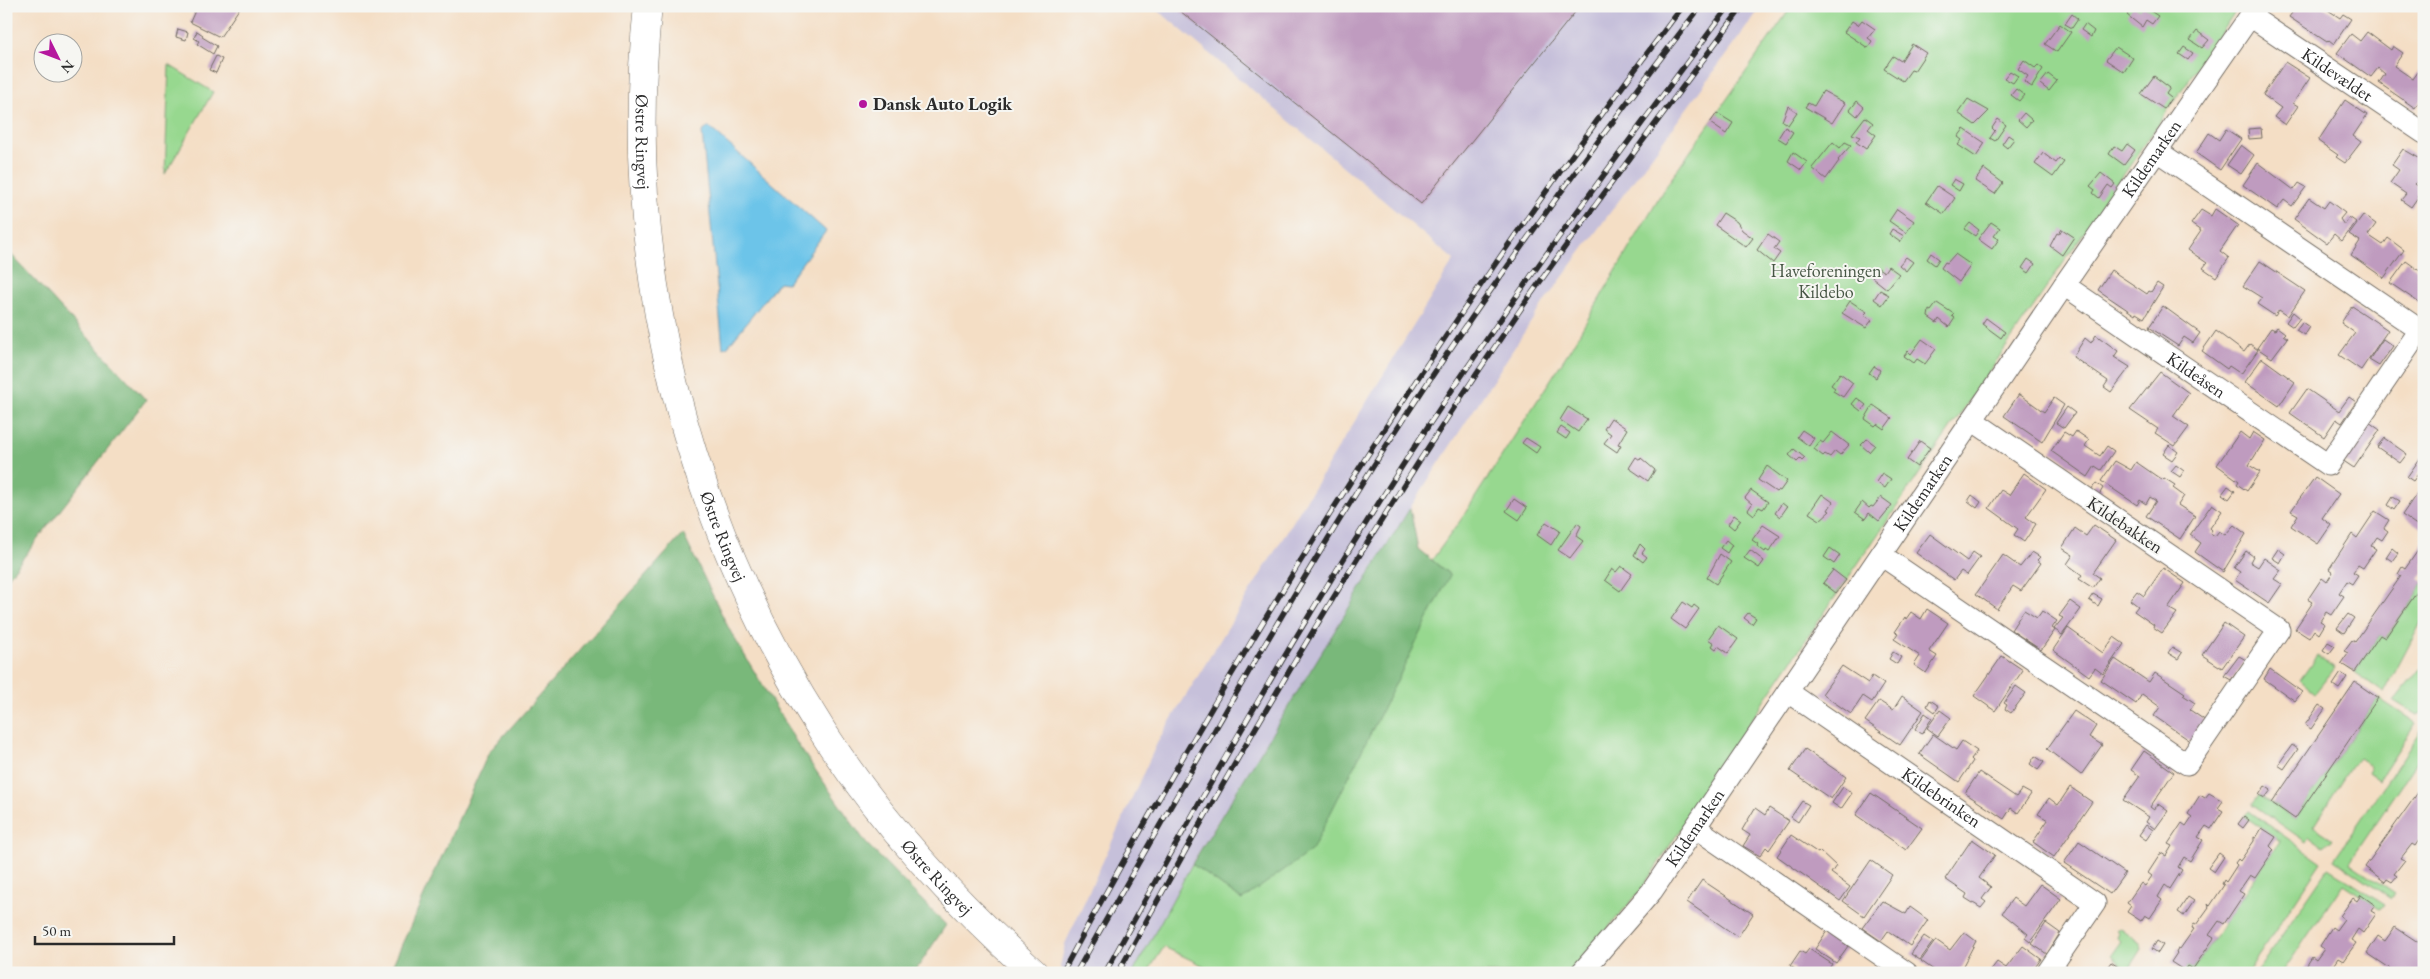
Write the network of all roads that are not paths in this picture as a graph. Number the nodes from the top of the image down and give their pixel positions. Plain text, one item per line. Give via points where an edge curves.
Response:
1 (648, 6) edge
2 (2254, 11) edge
3 (2424, 133) edge
4 (2157, 151) junction
5 (2064, 285) junction
6 (1972, 420) junction
7 (1881, 555) junction
8 (1788, 692) junction
9 (1696, 828) junction
10 (1034, 973) edge
11 (1581, 973) edge
12 (1907, 973) edge
13 (2047, 973) edge

1 - 10 main road, Østre Ringvej via 644,41 642,161 652,279 673,389 713,517 765,633 824,734 888,822 964,907
2 - 3 street, Kildevældet
2 - 4 street, Kildemarken
4 - 5 street, Kildemarken
4 - 5 street, Kildeåsen via 2420,330 2328,465
5 - 6 street, Kildemarken
6 - 7 street, Kildemarken
6 - 7 street, Kildebakken via 2279,630 2187,764
7 - 8 street, Kildemarken
8 - 9 street, Kildemarken
8 - 13 street, Kildebrinken via 2095,903
9 - 11 street, Kildemarken via 1652,891
9 - 12 street

